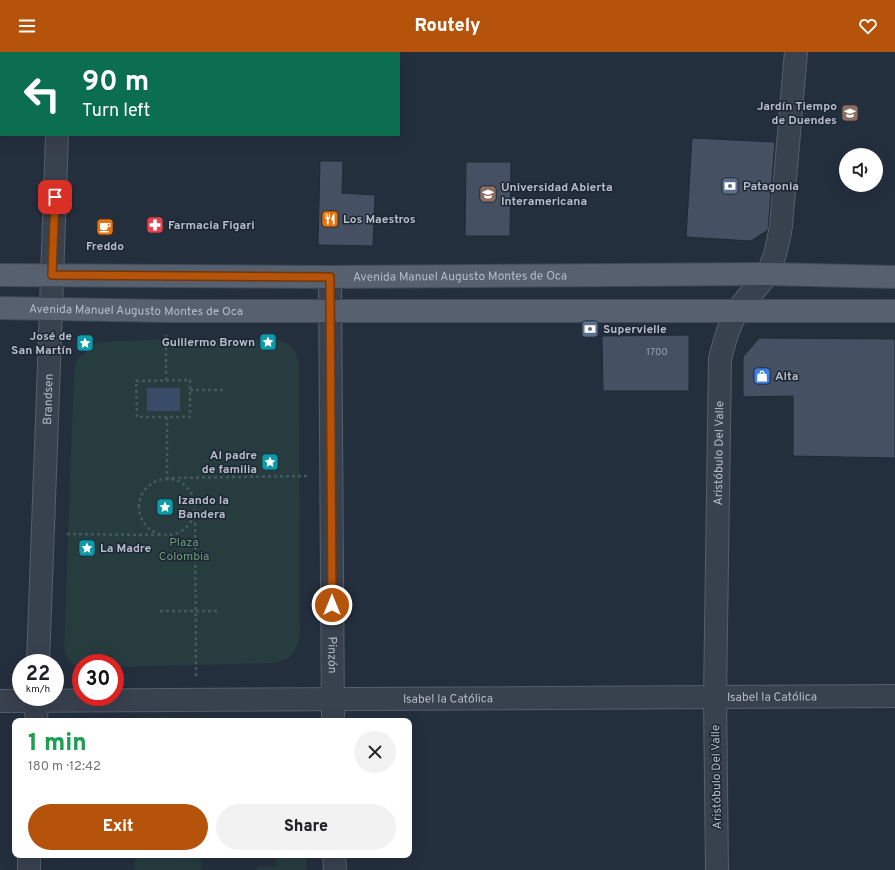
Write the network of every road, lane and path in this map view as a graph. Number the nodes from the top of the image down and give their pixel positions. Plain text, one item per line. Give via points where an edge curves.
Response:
1 (796, 52) edge
2 (57, 136) edge
3 (767, 274) junction
4 (0, 275) edge
5 (52, 275) junction
6 (895, 276) edge
7 (330, 277) junction
8 (0, 308) edge
9 (51, 309) junction
10 (330, 310) junction
11 (167, 311) junction
12 (895, 311) edge
13 (737, 312) junction
14 (166, 380) junction
15 (190, 390) junction
16 (225, 390) dead end
17 (167, 417) junction
18 (331, 476) junction
19 (167, 478) junction
20 (195, 511) junction
21 (44, 533) junction
22 (168, 535) junction
23 (218, 611) dead end
24 (160, 612) dead end
25 (196, 612) junction
26 (38, 654) edge
27 (895, 696) edge
28 (715, 697) junction
29 (333, 699) junction
30 (196, 700) junction
31 (0, 701) edge
32 (12, 703) edge
33 (64, 705) edge
34 (333, 718) edge
35 (29, 858) edge
36 (334, 858) edge
37 (28, 870) edge
38 (334, 870) edge
39 (717, 870) edge

1 - 3 street, Aristóbulo Del Valle via 781,226 776,252
2 - 5 street, Brandsen
3 - 6 main road, Avenida Manuel Augusto Montes de Oca
3 - 7 main road, Avenida Manuel Augusto Montes de Oca
3 - 13 street, Aristóbulo Del Valle
4 - 5 main road, Avenida Manuel Augusto Montes de Oca
5 - 7 main road, Avenida Manuel Augusto Montes de Oca
5 - 9 street, Brandsen
7 - 10 street, Pinzón
8 - 9 main road, Avenida Manuel Augusto Montes de Oca
9 - 11 main road, Avenida Manuel Augusto Montes de Oca
9 - 21 street, Brandsen
10 - 11 main road, Avenida Manuel Augusto Montes de Oca
10 - 13 main road, Avenida Manuel Augusto Montes de Oca
10 - 18 street, Pinzón
11 - 14 path
12 - 13 main road, Avenida Manuel Augusto Montes de Oca
13 - 28 street, Aristóbulo Del Valle via 727,332 720,359
14 - 15 path via 190,380
14 - 17 path via 136,381 137,417
15 - 16 path
15 - 17 path via 190,417
17 - 19 path
18 - 19 path
18 - 29 street, Pinzón
19 - 20 path via 185,484 192,492
19 - 22 path via 149,485 139,502 143,522 159,534
20 - 22 path via 186,528
20 - 25 path
21 - 22 path
21 - 26 street, Brandsen
23 - 25 path
24 - 25 path
25 - 30 path
27 - 28 street, Isabel la Católica
28 - 29 street, Isabel la Católica
28 - 39 street, Aristóbulo Del Valle
29 - 30 street, Isabel la Católica
29 - 34 street, Pinzón
30 - 33 street, Isabel la Católica
31 - 32 street, Isabel la Católica
35 - 37 street
36 - 38 street

